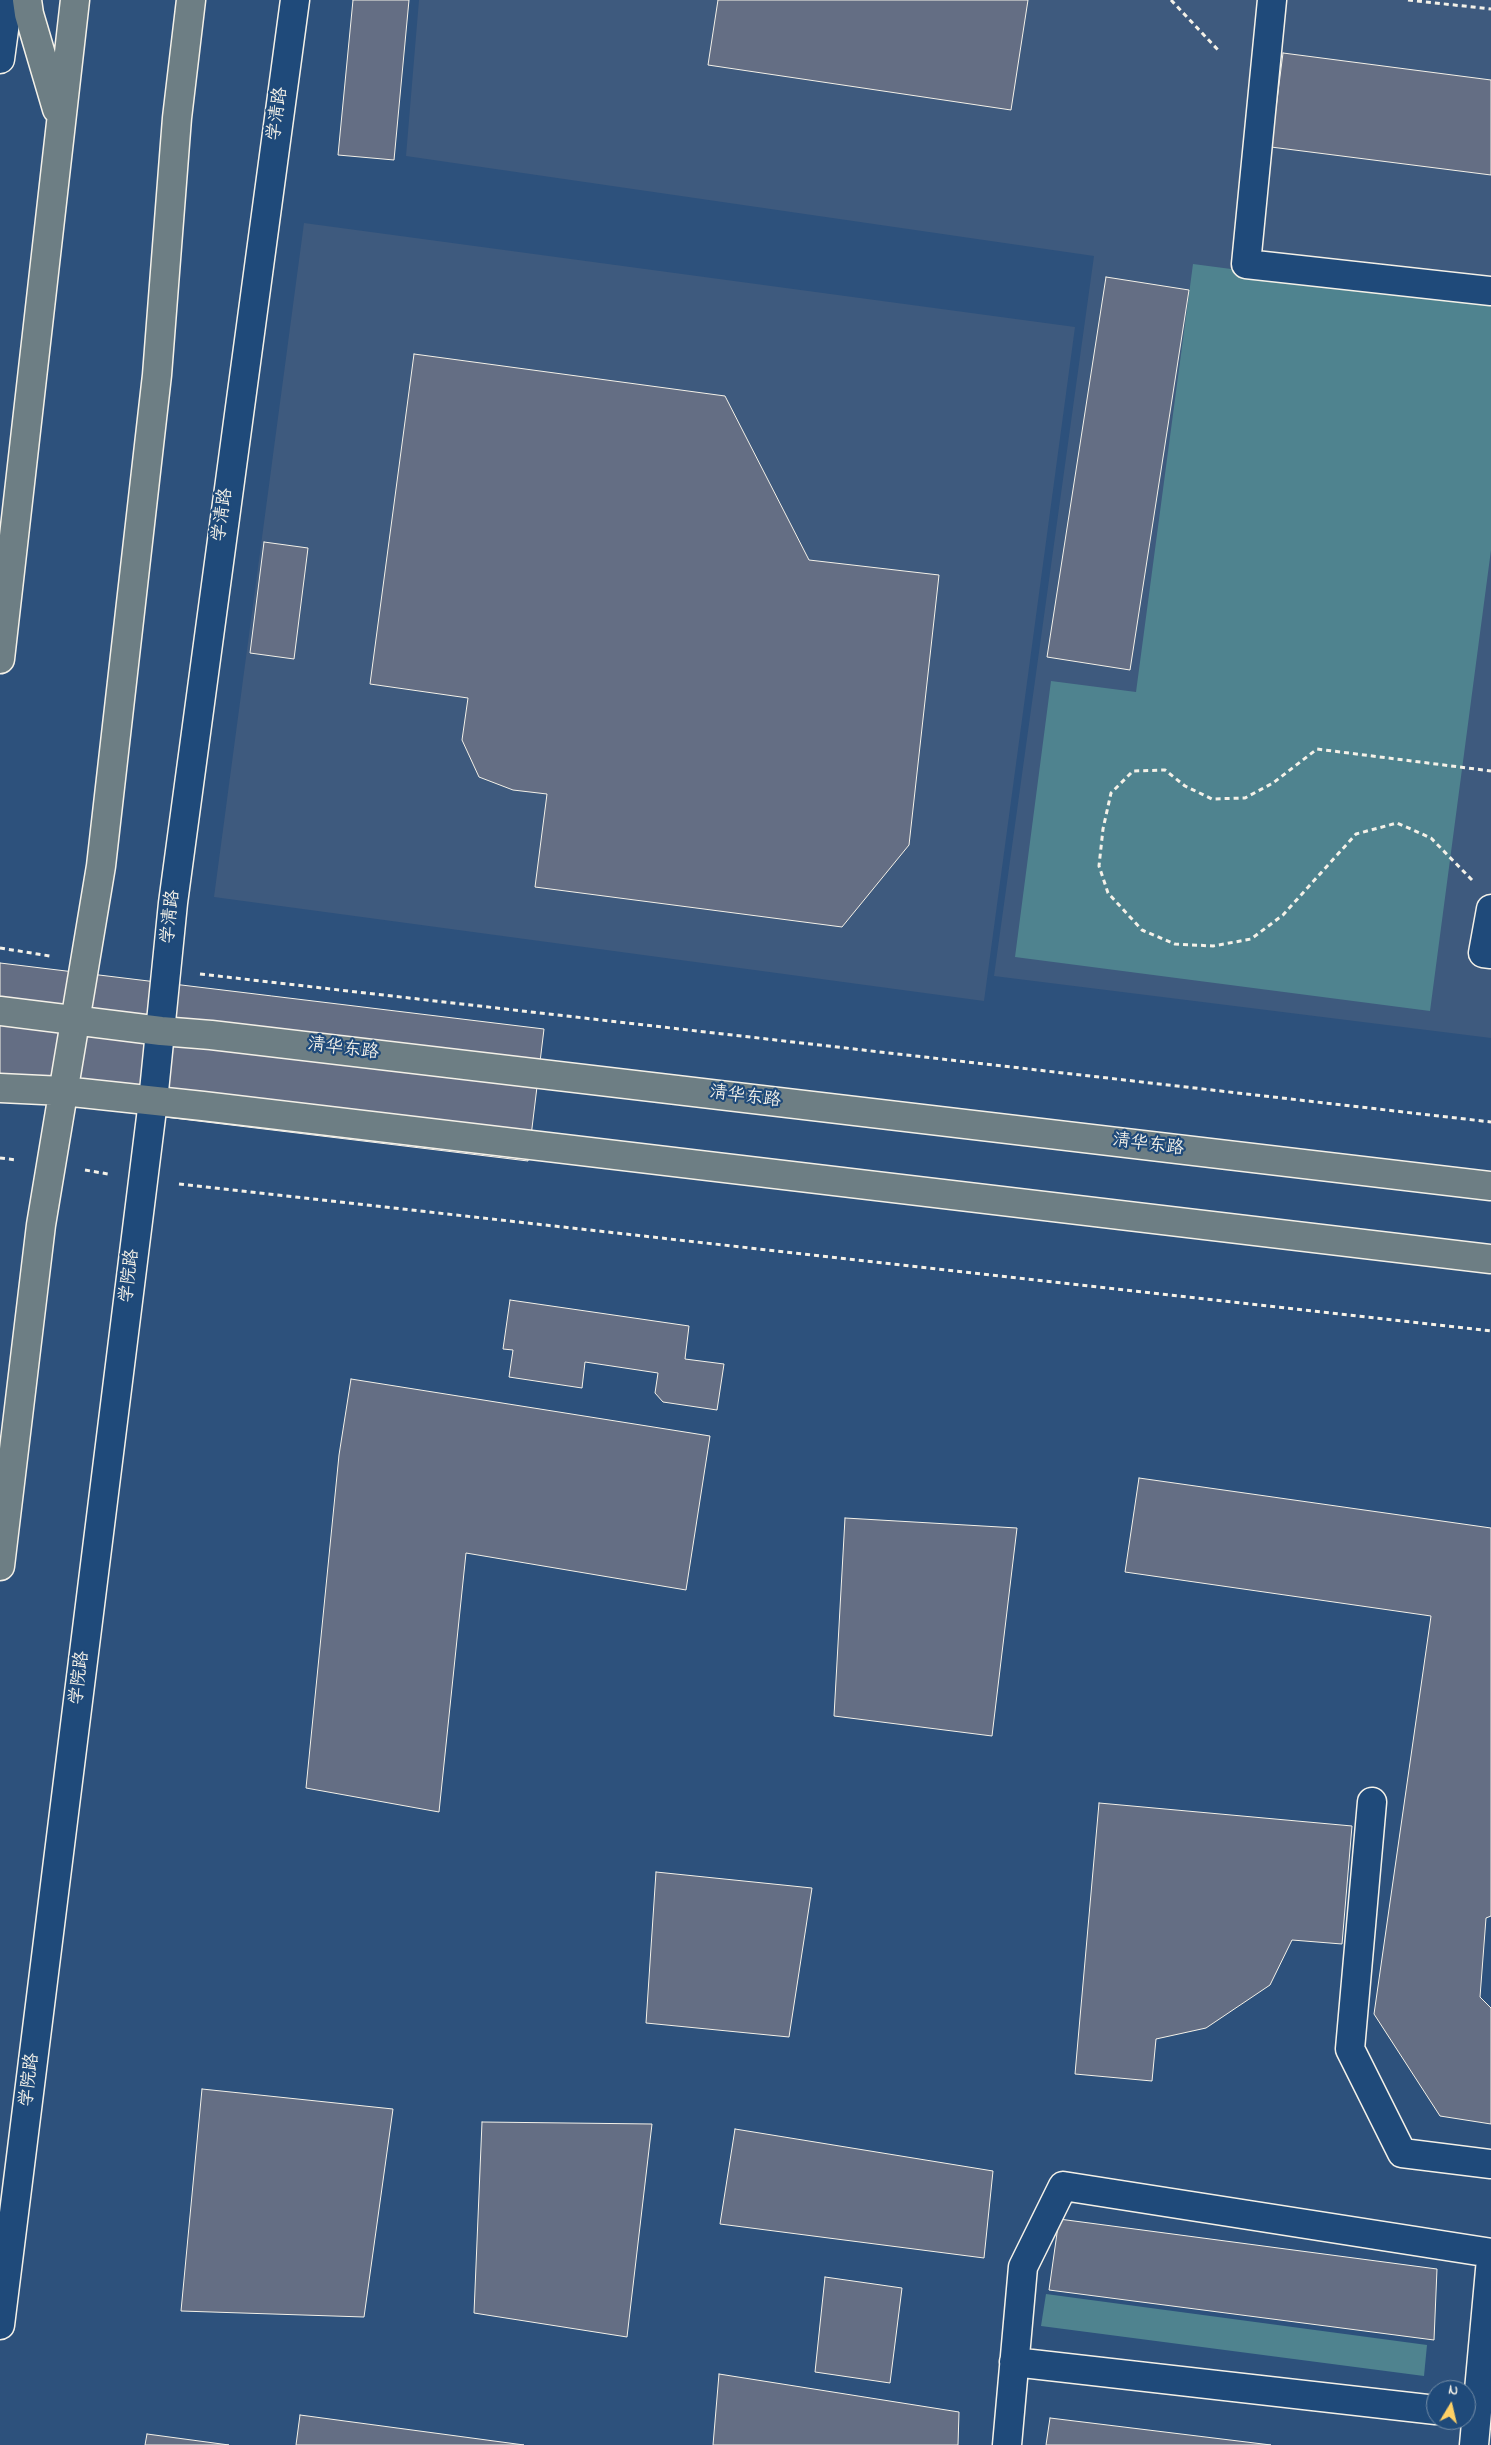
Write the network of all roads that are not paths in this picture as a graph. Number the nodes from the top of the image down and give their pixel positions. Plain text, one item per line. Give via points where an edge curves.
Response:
1 (8, 0) edge
2 (27, 0) edge
3 (75, 0) edge
4 (191, 0) edge
5 (295, 0) edge
6 (1272, 0) edge
7 (0, 59) edge
8 (61, 121) junction
9 (1491, 291) edge
10 (0, 659) edge
11 (1491, 909) edge
12 (1491, 954) edge
13 (0, 1010) edge
14 (76, 1020) junction
15 (161, 1032) junction
16 (0, 1088) edge
17 (63, 1091) junction
18 (153, 1101) junction
19 (1491, 1186) edge
20 (1491, 1259) edge
21 (0, 1566) edge
22 (1372, 1802) dead end
23 (1491, 2164) edge
24 (1491, 2254) edge
25 (1491, 2259) edge
26 (0, 2325) edge
27 (1014, 2362) junction
28 (1475, 2380) edge
29 (1426, 2409) edge
30 (1473, 2430) edge
31 (1007, 2445) edge
32 (1474, 2445) edge

1 - 7 street
2 - 8 main road
3 - 8 main road
4 - 14 main road via 177,118 157,375 102,866
5 - 15 street, 学清路 via 204,664 173,903
6 - 9 street via 1246,264
8 - 10 main road
11 - 12 street via 1483,953
13 - 14 main road, 清华东路
14 - 15 main road, 清华东路
14 - 17 main road
15 - 18 street, 学院路
15 - 19 main road, 清华东路 via 211,1035
16 - 17 main road
17 - 18 main road
17 - 21 main road via 40,1225
18 - 20 main road
18 - 26 street, 学院路
22 - 23 street via 1350,2049 1402,2153
24 - 27 street via 1063,2186 1023,2267
25 - 28 street
27 - 29 street
27 - 31 street
30 - 32 street

